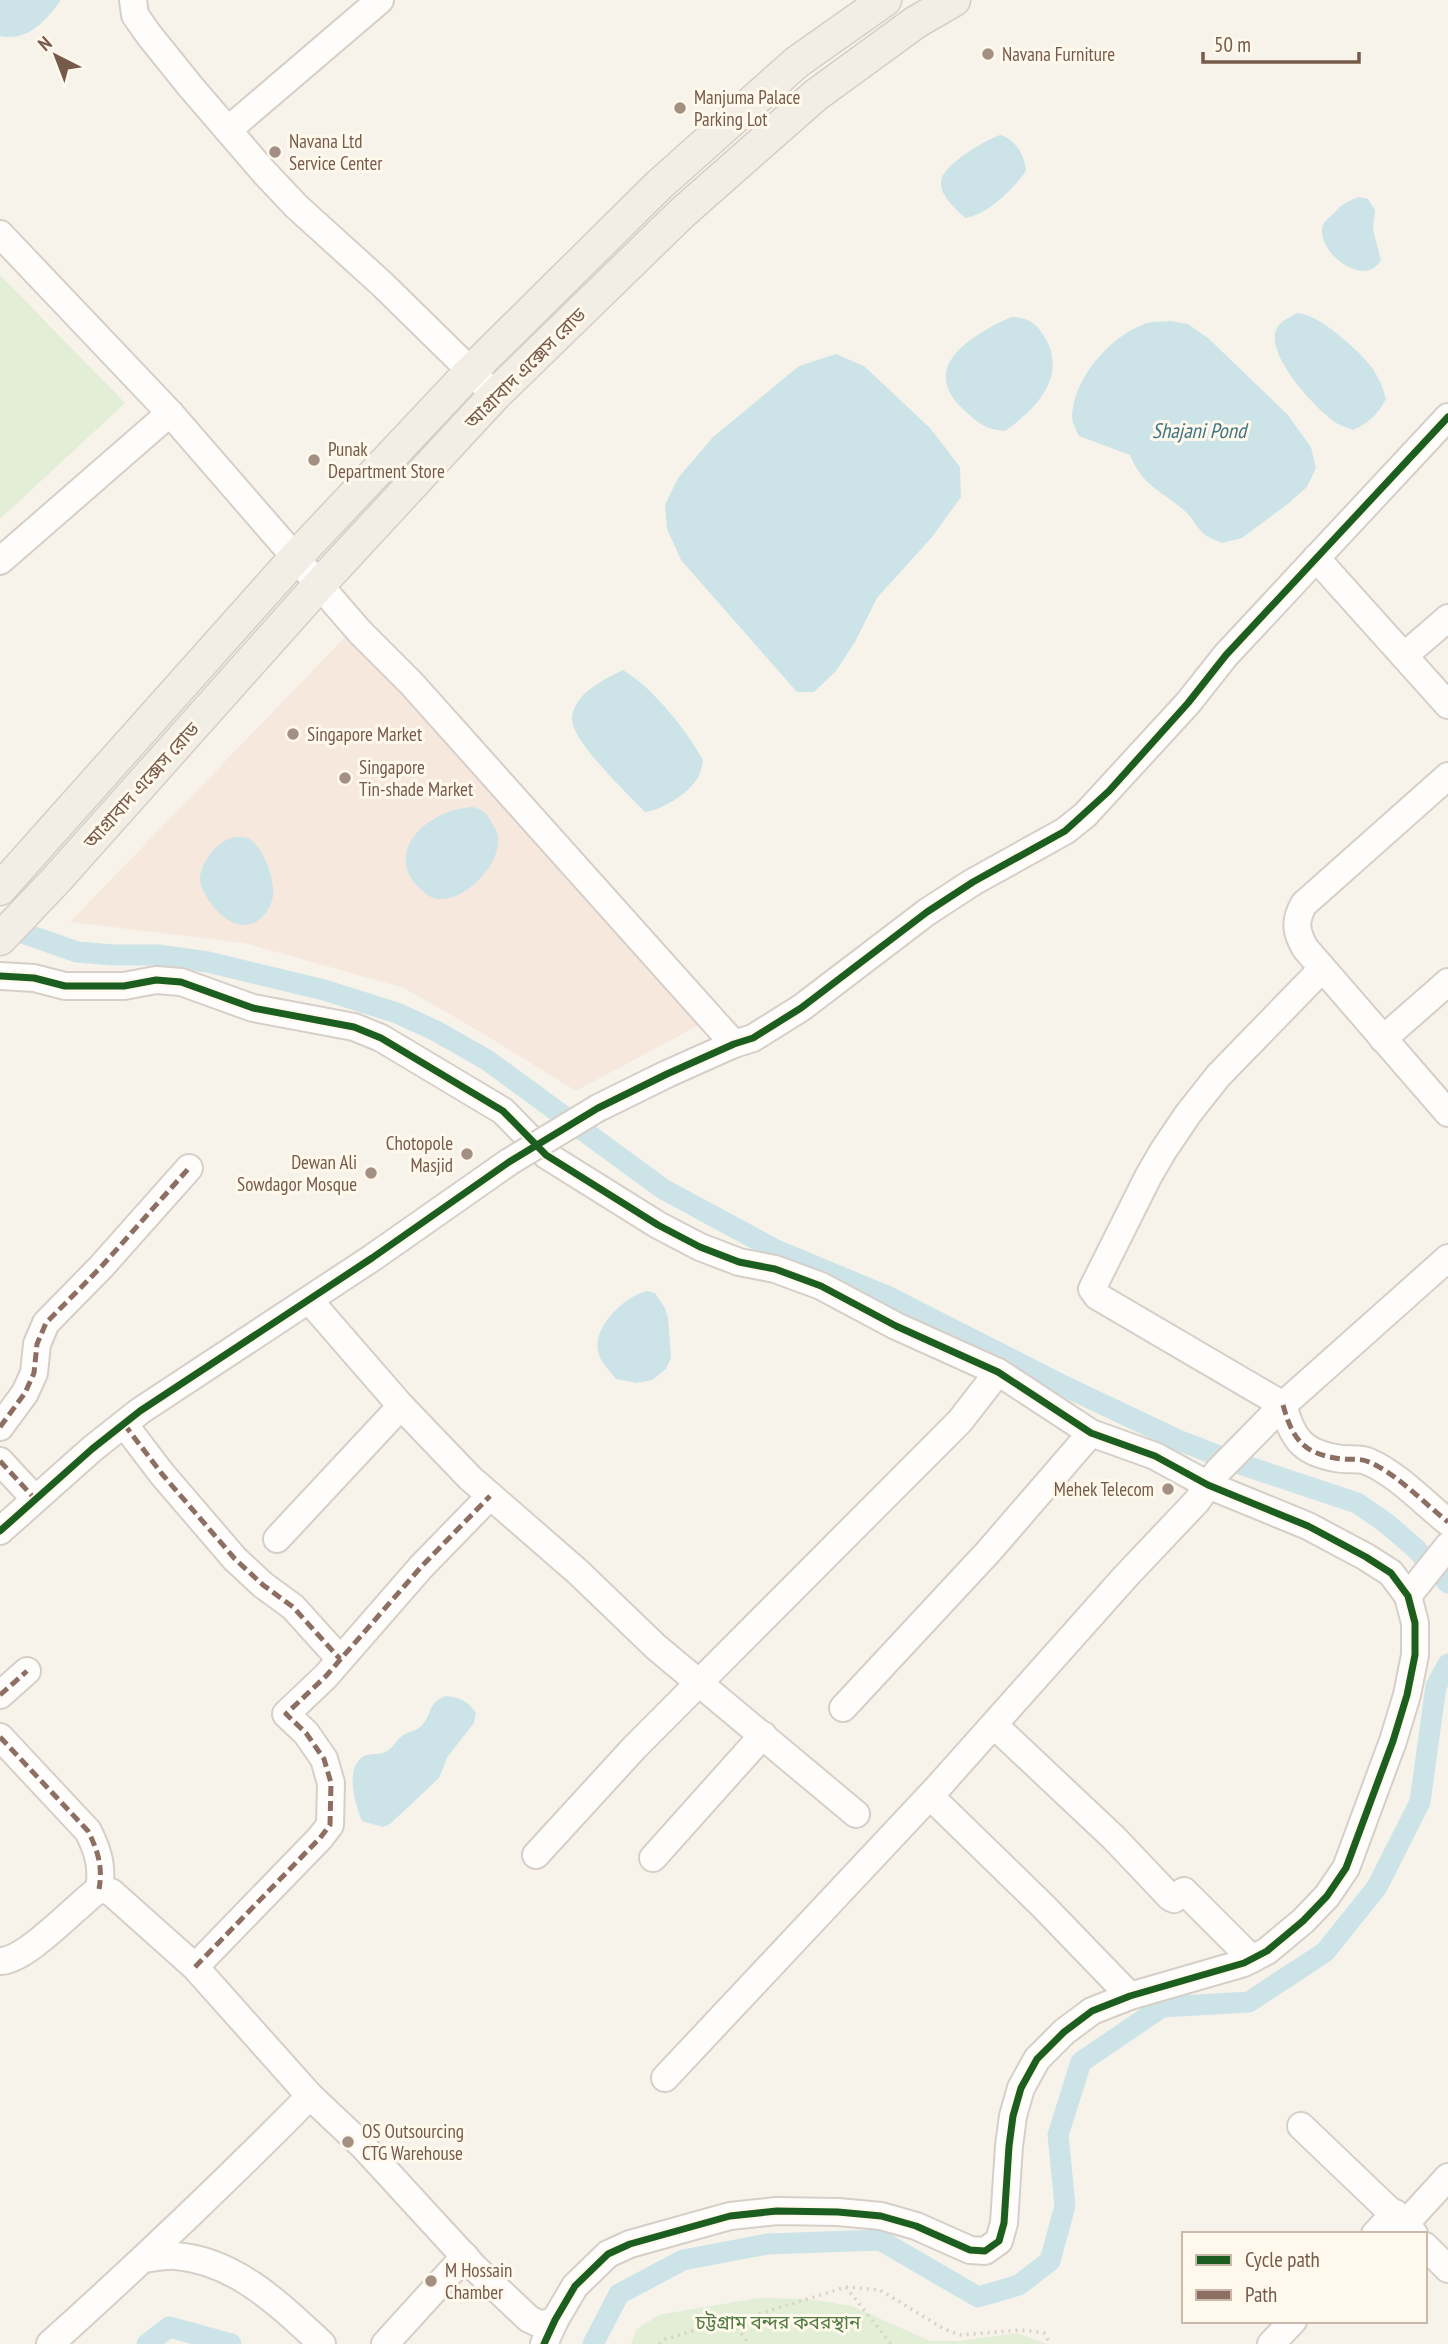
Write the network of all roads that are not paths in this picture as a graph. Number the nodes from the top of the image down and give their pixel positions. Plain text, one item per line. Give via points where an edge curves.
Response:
1 (132, 0) edge
2 (380, 0) edge
3 (885, 0) edge
4 (954, 0) edge
5 (228, 130) junction
6 (0, 234) edge
7 (471, 371) junction
8 (495, 395) junction
9 (170, 413) junction
10 (1448, 417) edge
11 (295, 558) junction
12 (1316, 558) junction
13 (0, 561) edge
14 (320, 584) junction
15 (1448, 618) edge
16 (1404, 656) junction
17 (1448, 705) edge
18 (1448, 776) edge
19 (0, 889) edge
20 (0, 939) edge
21 (1322, 969) junction
22 (0, 976) edge
23 (1448, 982) edge
24 (1383, 1039) junction
25 (734, 1044) junction
26 (1448, 1114) edge
27 (189, 1168) dead end
28 (1448, 1258) edge
29 (309, 1300) junction
30 (998, 1372) junction
31 (1283, 1405) junction
32 (401, 1406) junction
33 (124, 1424) junction
34 (0, 1427) edge
35 (1091, 1433) junction
36 (0, 1461) edge
37 (1213, 1478) junction
38 (489, 1496) junction
39 (35, 1499) junction
40 (1448, 1522) edge
41 (0, 1531) edge
42 (277, 1538) dead end
43 (1448, 1546) edge
44 (1413, 1589) junction
45 (340, 1659) junction
46 (27, 1671) dead end
47 (701, 1683) junction
48 (0, 1695) edge
49 (844, 1708) dead end
50 (994, 1725) junction
51 (763, 1735) junction
52 (0, 1737) edge
53 (930, 1796) junction
54 (856, 1814) dead end
55 (536, 1855) dead end
56 (653, 1858) dead end
57 (99, 1889) junction
58 (1252, 1959) junction
59 (0, 1961) edge
60 (195, 1967) junction
61 (1130, 1996) junction
62 (665, 2078) dead end
63 (310, 2096) junction
64 (1301, 2126) dead end
65 (1448, 2178) edge
66 (1405, 2224) edge
67 (1381, 2232) edge
68 (1427, 2248) edge
69 (465, 2256) junction
70 (143, 2259) junction
71 (1448, 2269) edge
72 (1291, 2323) edge
73 (550, 2332) edge
74 (50, 2344) edge
75 (322, 2344) edge
76 (384, 2344) edge
77 (1271, 2344) edge

1 - 5 street via 135,15 149,34
2 - 5 street
3 - 7 main road, আগ্রাবাদ এক্সেস রোড via 797,62 659,185
4 - 8 main road, আগ্রাবাদ এক্সেস রোড via 816,95 682,213
5 - 7 street via 296,206
6 - 9 street
7 - 8 street
7 - 11 main road, আগ্রাবাদ এক্সেস রোড
8 - 14 main road, আগ্রাবাদ এক্সেস রোড
9 - 11 street
9 - 13 street
10 - 12 street
11 - 14 street
11 - 19 main road, আগ্রাবাদ এক্সেস রোড
12 - 16 street
12 - 25 street via 1085,815 927,912 801,1008 753,1038
14 - 20 main road, আগ্রাবাদ এক্সেস রোড
14 - 25 street
15 - 16 street
16 - 17 street
18 - 21 street via 1304,904 1297,934
21 - 24 street
21 - 31 street via 1218,1076 1188,1114 1148,1177 1092,1289
22 - 30 street via 65,985 181,982 253,1007 354,1027 381,1038 503,1111 546,1155 658,1225 739,1262 821,1286
23 - 24 street
24 - 26 street
25 - 29 street, bridge via 598,1108 509,1162
27 - 34 street via 46,1322 37,1344 34,1373
28 - 31 street
29 - 32 street
29 - 33 street
30 - 35 street
30 - 47 street via 960,1421
31 - 37 street
31 - 40 street via 1290,1429 1306,1449 1340,1459 1367,1460
32 - 38 street
32 - 42 street
33 - 39 street
33 - 45 street via 235,1559 293,1607
35 - 37 street
35 - 49 street
36 - 39 street
37 - 44 street via 1350,1548
37 - 50 street
38 - 45 street
38 - 47 street
39 - 41 street
43 - 44 street
44 - 58 street via 1415,1655 1407,1695 1346,1868 1303,1921
45 - 60 street via 286,1714 324,1759 331,1783 330,1825
46 - 48 street
47 - 51 street
47 - 55 street
50 - 53 street
50 - 58 street via 1170,1897 1184,1891
51 - 54 street
51 - 56 street
52 - 57 street via 88,1832 102,1874
53 - 61 street
53 - 62 street
57 - 59 street via 24,1953
57 - 60 street via 111,1892
58 - 61 street
60 - 63 street
61 - 73 street via 1092,2011 1037,2059 1013,2116 1004,2223 999,2241 985,2251 970,2250 916,2225 881,2216 787,2211 730,2216 608,2254 575,2286
63 - 69 street
63 - 70 street
64 - 66 street
65 - 66 street
66 - 67 street
68 - 71 street
69 - 73 street via 529,2319
69 - 76 street
70 - 74 street
70 - 75 street via 175,2256 214,2264 253,2284
72 - 77 street

